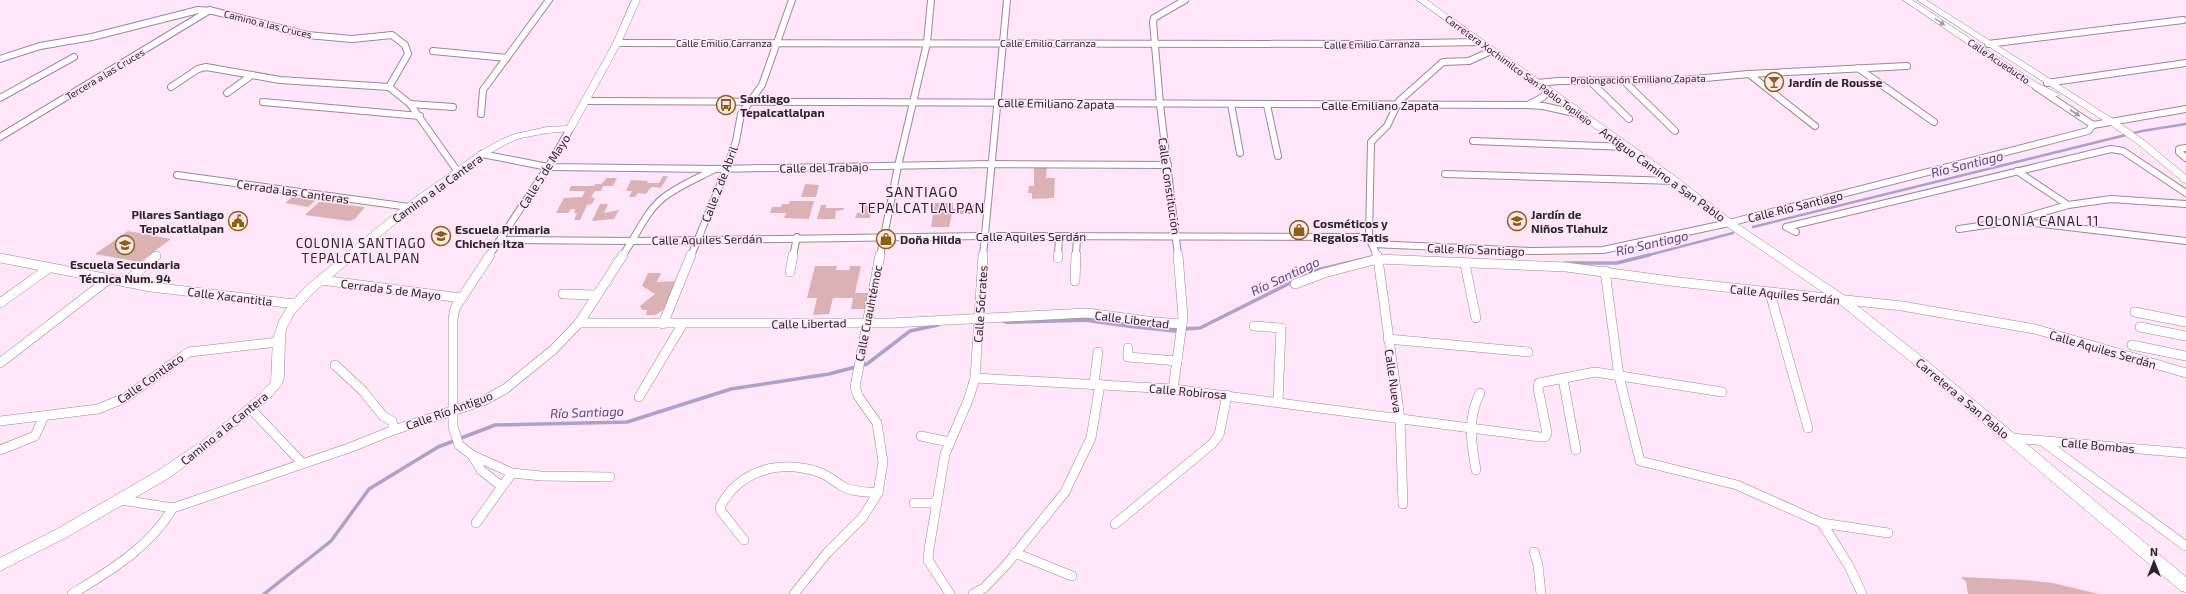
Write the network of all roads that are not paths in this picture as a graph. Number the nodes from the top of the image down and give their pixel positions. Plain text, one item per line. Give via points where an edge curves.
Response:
1 (549, 0) edge
2 (636, 0) edge
3 (792, 0) edge
4 (931, 0) edge
5 (1007, 0) edge
6 (1185, 0) edge
7 (1421, 0) edge
8 (1907, 0) edge
9 (1921, 0) edge
10 (210, 10) junction
11 (2184, 20) dead end
12 (1479, 42) junction
13 (617, 43) junction
14 (776, 43) junction
15 (927, 43) junction
16 (1003, 43) junction
17 (1153, 44) junction
18 (1988, 44) junction
19 (433, 51) dead end
20 (1491, 51) junction
21 (74, 57) dead end
22 (507, 58) junction
23 (0, 59) edge
24 (2186, 63) edge
25 (1907, 66) dead end
26 (1858, 68) junction
27 (1749, 74) junction
28 (252, 75) junction
29 (1589, 80) junction
30 (1623, 80) junction
31 (1537, 83) junction
32 (2047, 83) junction
33 (2034, 85) junction
34 (171, 87) dead end
35 (389, 88) junction
36 (1548, 90) junction
37 (227, 93) dead end
38 (0, 98) edge
39 (753, 100) junction
40 (586, 101) junction
41 (913, 101) junction
42 (263, 102) dead end
43 (996, 102) junction
44 (410, 104) junction
45 (1160, 104) junction
46 (1231, 104) junction
47 (1267, 105) junction
48 (1399, 105) junction
49 (1527, 105) junction
50 (453, 107) dead end
51 (2186, 110) edge
52 (2096, 112) junction
53 (481, 114) dead end
54 (1579, 114) junction
55 (420, 116) junction
56 (1629, 119) dead end
57 (1934, 122) dead end
58 (2114, 124) junction
59 (2093, 125) junction
60 (1597, 126) joint
61 (1815, 126) dead end
62 (570, 129) junction
63 (1675, 131) dead end
64 (0, 137) edge
65 (1473, 141) dead end
66 (1627, 147) junction
67 (2186, 148) edge
68 (1240, 153) dead end
69 (482, 154) junction
70 (1278, 156) dead end
71 (2186, 158) edge
72 (991, 164) junction
73 (1168, 165) junction
74 (898, 166) junction
75 (548, 167) junction
76 (727, 168) junction
77 (715, 169) junction
78 (458, 172) junction
79 (2017, 172) junction
80 (1445, 174) dead end
81 (176, 175) dead end
82 (2186, 180) edge
83 (1675, 181) junction
84 (2186, 193) edge
85 (2068, 205) junction
86 (2186, 206) edge
87 (409, 207) junction
88 (2013, 221) junction
89 (1729, 223) junction
90 (1959, 229) dead end
91 (1796, 232) dead end
92 (884, 236) junction
93 (984, 236) junction
94 (1059, 236) junction
95 (1077, 236) junction
96 (1177, 236) junction
97 (797, 237) junction
98 (697, 239) junction
99 (500, 240) junction
100 (634, 241) junction
101 (2186, 241) edge
102 (1374, 250) junction
103 (156, 256) dead end
104 (0, 258) edge
105 (1058, 258) dead end
106 (1465, 264) junction
107 (49, 268) junction
108 (1605, 271) junction
109 (790, 272) dead end
110 (109, 279) junction
111 (321, 280) junction
112 (1075, 281) dead end
113 (126, 282) junction
114 (1295, 284) dead end
115 (1770, 293) junction
116 (563, 294) dead end
117 (597, 295) junction
118 (461, 298) junction
119 (1841, 299) junction
120 (0, 303) edge
121 (295, 304) junction
122 (2135, 312) dead end
123 (1476, 318) dead end
124 (978, 319) junction
125 (866, 322) junction
126 (2186, 322) edge
127 (579, 323) junction
128 (663, 324) junction
129 (1182, 324) junction
130 (682, 325) junction
131 (1254, 326) dead end
132 (2140, 327) dead end
133 (2186, 336) edge
134 (1388, 339) junction
135 (278, 342) junction
136 (2132, 345) dead end
137 (1128, 348) dead end
138 (1098, 352) dead end
139 (1528, 352) dead end
140 (2186, 356) edge
141 (1177, 361) junction
142 (0, 363) edge
143 (335, 365) dead end
144 (2186, 373) edge
145 (1619, 376) junction
146 (976, 378) junction
147 (1563, 379) junction
148 (1097, 384) junction
149 (1173, 389) junction
150 (1722, 392) dead end
151 (1480, 393) dead end
152 (1227, 395) junction
153 (639, 397) dead end
154 (1278, 401) junction
155 (250, 408) junction
156 (453, 412) junction
157 (44, 416) junction
158 (1400, 419) junction
159 (0, 421) edge
160 (1469, 428) junction
161 (1808, 428) dead end
162 (394, 430) junction
163 (921, 436) dead end
164 (2011, 438) junction
165 (2041, 440) junction
166 (949, 442) junction
167 (0, 450) edge
168 (1576, 450) dead end
169 (2186, 453) edge
170 (472, 455) junction
171 (302, 463) junction
172 (1476, 470) dead end
173 (512, 473) junction
174 (610, 477) dead end
175 (501, 486) junction
176 (878, 493) junction
177 (121, 500) junction
178 (914, 503) dead end
179 (937, 503) junction
180 (1403, 504) dead end
181 (173, 508) junction
182 (476, 523) dead end
183 (1822, 523) junction
184 (1115, 524) dead end
185 (1888, 533) dead end
186 (744, 540) dead end
187 (2186, 546) edge
188 (1534, 552) dead end
189 (1016, 553) junction
190 (0, 565) edge
191 (1072, 576) dead end
192 (2186, 586) edge
193 (72, 594) edge
194 (794, 594) edge
195 (950, 594) edge
196 (974, 594) edge
197 (1541, 594) edge
198 (1862, 594) edge

1 - 22 street
2 - 13 street, Calle 5 de Mayo
3 - 14 street, Calle 2 de Abril
4 - 15 street, Calle Cuauhtémoc
5 - 16 street, Calle Sócrates
6 - 17 street, Calle Constitución via 1154,18
7 - 12 main road, Carretera Xochimilco San Pablo Topilejo
8 -> 33 street, Calle Acueducto
9 - 18 street, Calle Acueducto
10 - 23 street, Camino a las Cruces via 198,10 92,37 47,44
10 - 35 street, Camino a las Cruces via 307,35 352,39 392,35 405,45 408,54
10 - 64 street, Tercera a las Cruces
11 - 18 street
12 - 17 street, Calle Emilio Carranza
12 - 20 main road, Carretera Xochimilco San Pablo Topilejo
13 - 14 street, Calle Emilio Carranza
13 - 40 street, Calle 5 de Mayo
14 - 15 street, Calle Emilio Carranza
14 - 39 street, Calle 2 de Abril via 762,85
15 - 16 street, Calle Emilio Carranza
15 - 41 street, Calle Cuauhtémoc
16 - 17 street, Calle Emilio Carranza
16 - 43 street, Calle Sócrates
17 - 45 street, Calle Constitución
18 - 32 street, Calle Acueducto
19 - 22 street
20 - 31 main road, Carretera Xochimilco San Pablo Topilejo
20 - 48 street, Calle Nueva via 1469,62 1443,62 1399,101
21 - 38 street
22 - 53 street via 483,90
24 - 32 street
25 - 26 street, Prolongación Emiliano Zapata
26 - 27 street, Prolongación Emiliano Zapata
26 - 57 street
27 - 30 street, Prolongación Emiliano Zapata via 1684,80
27 - 61 street
28 - 34 street via 202,68
28 - 35 street via 280,80
28 - 37 street
29 - 30 street, Prolongación Emiliano Zapata
29 - 31 street, Prolongación Emiliano Zapata
29 - 56 street
30 - 63 street
31 - 36 main road, Carretera Xochimilco San Pablo Topilejo
32 - 52 street, Calle Acueducto
33 - 52 street, Calle Acueducto
33 -> 59 street
35 - 44 street
36 - 49 street, Calle Emiliano Zapata via 1543,97
36 - 54 main road, Carretera Xochimilco San Pablo Topilejo
39 - 40 street, Calle Emiliano Zapata
39 - 41 street, Calle Emiliano Zapata
39 - 76 street, Calle 2 de Abril via 740,119
40 - 62 street, Calle 5 de Mayo
41 - 43 street, Calle Emiliano Zapata
41 - 74 street, Calle Cuauhtémoc
42 - 55 street
43 - 45 street, Calle Emiliano Zapata
43 - 72 street, Calle Sócrates
44 - 50 street
44 - 55 street
45 - 46 street, Calle Emiliano Zapata
45 - 73 street, Calle Constitución
46 - 47 street, Calle Emiliano Zapata
46 - 68 street
47 - 48 street, Calle Emiliano Zapata
47 - 70 street
48 - 49 street, Calle Emiliano Zapata
48 - 102 street, Calle Nueva via 1387,126 1371,142
49 - 54 street, Calle Emiliano Zapata
51 - 58 street, Calle Río Santiago
52 - 58 street, Calle Acueducto
54 - 60 main road, Carretera Xochimilco San Pablo Topilejo
55 - 78 street
58 - 59 street, Calle Río Santiago
58 - 82 street, Calle Acueducto via 2142,143
59 - 89 street, Calle Río Santiago via 2088,131
60 - 66 main road, Antiguo Camino a San Pablo
62 - 69 street, Camino a la Cantera via 547,130 518,136
62 - 75 street, Calle 5 de Mayo
65 - 66 street
66 - 83 main road, Antiguo Camino a San Pablo
67 - 71 street via 2179,152
69 - 75 street, Calle del Trabajo
69 - 78 street, Camino a la Cantera
72 - 73 street, Calle del Trabajo
72 - 74 street, Calle del Trabajo
72 - 93 street, Calle Sócrates
73 - 96 street, Calle Constitución
74 - 76 street, Calle del Trabajo
74 - 92 street, Calle Cuauhtémoc
75 - 77 street, Calle del Trabajo
75 - 99 street, Calle 5 de Mayo
76 - 77 street, Calle del Trabajo
76 - 98 street, Calle 2 de Abril
77 - 100 street, Calle Río Antiguo via 664,198 648,216
78 - 87 street, Camino a la Cantera
79 - 84 street via 2117,150 2123,151
79 - 85 street
79 - 91 street via 1786,227
80 - 83 street
81 - 87 street, Cerrada las Canteras
83 - 89 main road, Antiguo Camino a San Pablo
85 - 86 street via 2111,199
85 - 88 street
87 - 111 street, Camino a la Cantera
88 - 90 street
88 - 101 street
89 - 102 street, Calle Río Santiago via 1603,250
89 - 119 main road, Carretera a San Pablo
92 - 93 street, Calle Aquiles Serdán
92 - 97 street, Calle Aquiles Serdán
92 - 125 street, Calle Cuauhtémoc
93 - 94 street, Calle Aquiles Serdán
93 - 124 street, Calle Sócrates
94 - 95 street, Calle Aquiles Serdán
94 - 105 street
95 - 96 street, Calle Aquiles Serdán
95 - 112 street
96 - 102 street, Calle Aquiles Serdán
96 - 129 street, Calle Constitución
97 - 98 street, Calle Aquiles Serdán
97 - 109 street
98 - 100 street, Calle Aquiles Serdán
98 - 128 street, Calle 2 de Abril
99 - 100 street, Calle Aquiles Serdán
99 - 118 street, Calle 5 de Mayo
100 - 117 street, Calle Río Antiguo
102 - 106 street, Calle Aquiles Serdán
102 - 114 street
102 - 134 street, Calle Nueva
103 - 113 street
104 - 107 street, Calle Xacantitla
106 - 108 street, Calle Aquiles Serdán via 1566,267
106 - 123 street
107 - 110 street, Calle Xacantitla
107 - 120 street
108 - 115 street, Calle Aquiles Serdán
108 - 145 street
110 - 113 street, Calle Xacantitla
110 - 142 street
111 - 118 street, Cerrada 5 de Mayo
111 - 121 street, Camino a la Cantera
113 - 121 street, Calle Xacantitla
115 - 119 street, Calle Aquiles Serdán via 1829,300
115 - 161 street
116 - 117 street
117 - 127 street, Calle Río Antiguo
118 - 156 street, Calle 5 de Mayo via 453,319
119 - 144 street, Calle Aquiles Serdán via 1975,317 2035,328
119 - 164 main road, Carretera a San Pablo
121 - 135 street, Camino a la Cantera via 282,324
122 - 126 street
124 - 125 street, Calle Libertad
124 - 129 street, Calle Libertad via 1075,313
124 - 146 street, Calle Sócrates
125 - 130 street, Calle Libertad
125 - 176 street, Calle Cuauhtémoc via 856,387 858,396 877,423 882,443 883,462
127 - 128 street, Calle Libertad
127 - 156 street, Calle Río Antiguo via 553,350 506,389
128 - 130 street, Calle Libertad
129 - 141 street, Calle Constitución
130 - 153 street
131 - 154 street via 1281,328
132 - 133 street
134 - 139 street
134 - 158 street, Calle Nueva
135 - 155 street, Camino a la Cantera via 276,384
135 - 157 street, Calle Contlaco via 189,352 125,398 98,409
136 - 140 street
137 - 141 street via 1128,357
138 - 148 street
141 - 149 street, Calle Constitución
143 - 162 street via 363,391 383,416 392,421
145 - 147 street via 1595,372
145 - 150 street
145 - 183 street via 1640,460 1737,486
146 - 148 street, Calle Robirosa
146 - 166 street, Calle Sócrates via 971,397
147 - 160 street, Calle Robirosa via 1538,385 1547,433 1545,436
147 - 168 street
148 - 149 street, Calle Robirosa
148 - 189 street via 1091,438 1080,463 1065,492
149 - 152 street, Calle Robirosa
151 - 160 street via 1471,412
152 - 154 street, Calle Robirosa
152 - 184 street via 1219,435 1212,444
154 - 158 street, Calle Robirosa
155 - 171 street
155 - 177 street, Camino a la Cantera via 191,456
156 - 162 street, Calle Río Antiguo
156 - 170 street, Calle 5 de Mayo via 459,445
157 - 159 street, Calle Contlaco
157 - 167 street via 35,436
158 - 160 street, Calle Robirosa
158 - 180 street, Calle Nueva
160 - 172 street
162 - 171 street, Calle Río Antiguo
163 - 166 street
164 - 165 street, Calle Bombas
164 - 192 main road, Carretera a San Pablo via 2094,511
165 - 169 street, Calle Bombas
165 - 187 street
166 - 179 street, Calle Sócrates
170 - 173 street, Calle 5 de Mayo
170 - 175 street via 481,470
171 - 181 street, Calle Río Antiguo
173 - 174 street, Calle 5 de Mayo
173 - 175 street
175 - 182 street
176 - 186 street via 845,487 821,473 805,469 777,467 753,473 734,486 720,507
176 - 194 street, Calle Cuauhtémoc via 862,518 827,553
177 - 181 street, Calle Río Antiguo
177 - 190 street, Camino a la Cantera
178 - 179 street
179 - 195 street, Calle Sócrates via 928,560
181 - 193 street via 168,518 140,549 122,564
183 - 185 street
183 - 198 street via 1849,566
188 - 197 street
189 - 191 street
189 - 196 street via 984,588

